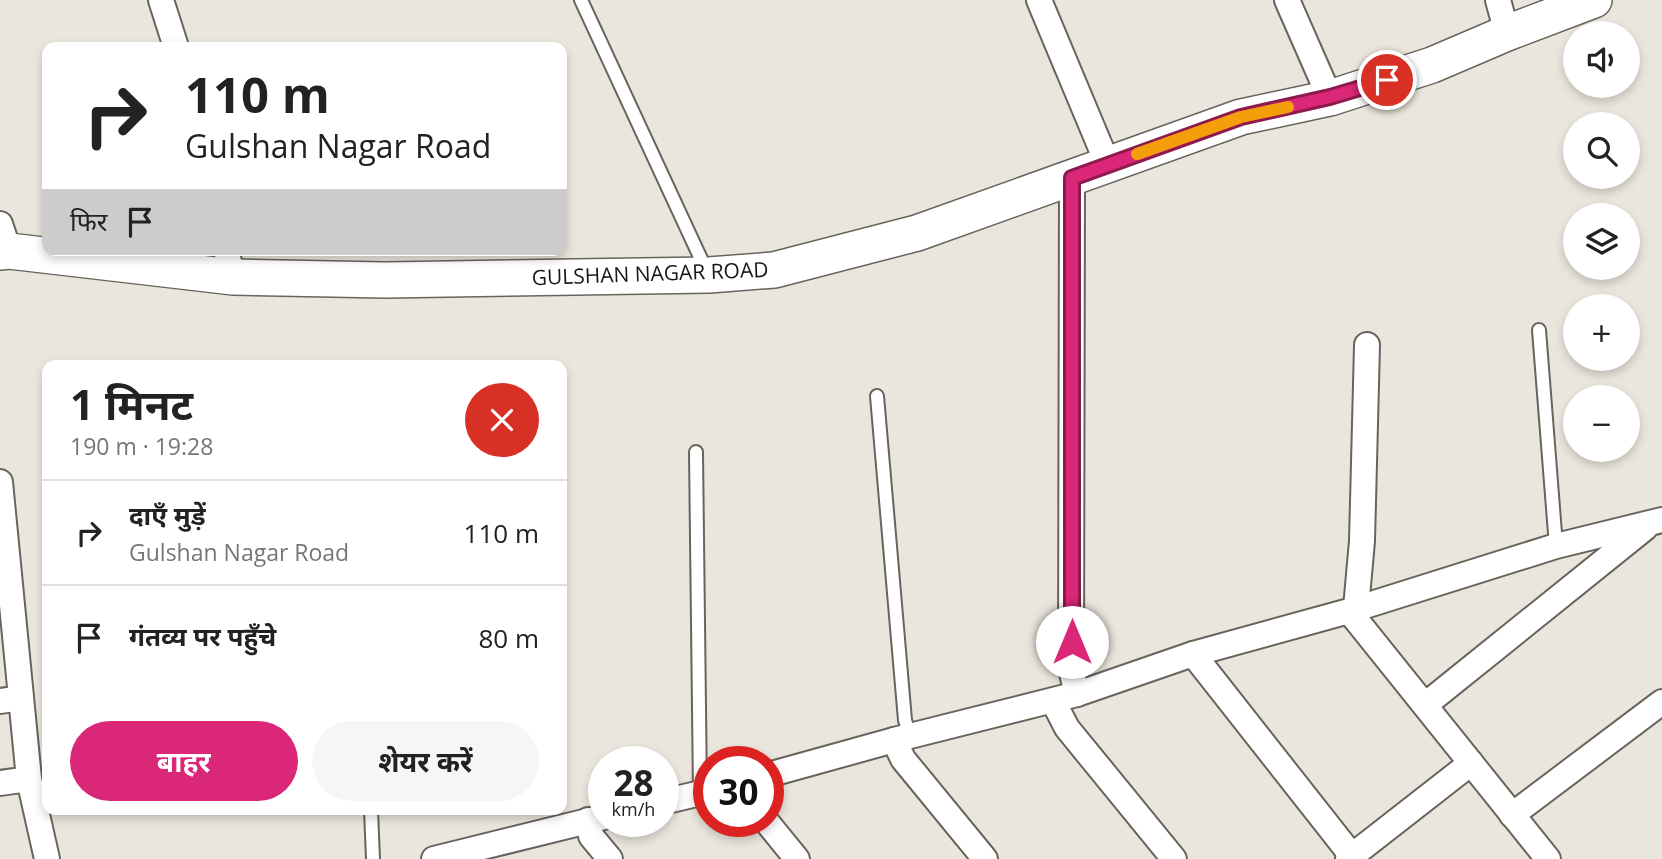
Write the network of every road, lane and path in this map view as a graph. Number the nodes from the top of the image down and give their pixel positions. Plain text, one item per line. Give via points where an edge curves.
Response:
1 (162, 0) edge
2 (581, 0) edge
3 (1039, 0) edge
4 (1287, 0) edge
5 (1498, 0) edge
6 (1594, 0) edge
7 (1507, 33) junction
8 (175, 42) edge
9 (1330, 97) junction
10 (1108, 165) junction
11 (1072, 178) junction
12 (3, 242) edge
13 (42, 246) edge
14 (147, 256) edge
15 (229, 264) edge
16 (709, 275) junction
17 (1539, 330) dead end
18 (1367, 345) dead end
19 (877, 396) dead end
20 (696, 452) dead end
21 (0, 484) edge
22 (1656, 522) edge
23 (1556, 546) junction
24 (1352, 609) junction
25 (1193, 654) junction
26 (1065, 697) junction
27 (10, 700) edge
28 (1662, 702) edge
29 (1424, 705) junction
30 (902, 738) junction
31 (704, 746) edge
32 (1471, 763) junction
33 (784, 771) edge
34 (29, 779) junction
35 (0, 783) edge
36 (372, 815) edge
37 (1512, 815) junction
38 (588, 820) edge
39 (592, 837) edge
40 (779, 837) edge
41 (1350, 857) edge
42 (47, 859) edge
43 (373, 859) edge
44 (434, 859) edge
45 (610, 859) edge
46 (797, 859) edge
47 (985, 859) edge
48 (1174, 859) edge
49 (1548, 859) edge

1 - 8 street
2 - 16 lane
3 - 10 street
4 - 9 street
5 - 7 street
6 - 7 street, GULSHAN NAGAR ROAD
7 - 9 street, GULSHAN NAGAR ROAD via 1432,65
9 - 10 street, GULSHAN NAGAR ROAD via 1241,117
10 - 11 street, GULSHAN NAGAR ROAD
11 - 16 street, GULSHAN NAGAR ROAD via 904,236 775,270
11 - 26 street via 1071,669
12 - 13 street, GULSHAN NAGAR ROAD
14 - 15 street, GULSHAN NAGAR ROAD
15 - 16 street, GULSHAN NAGAR ROAD via 385,280
17 - 23 lane
18 - 24 street via 1362,541
19 - 30 lane via 905,720
20 - 31 lane
21 - 27 street
22 - 23 street
22 - 29 street
23 - 24 street
24 - 25 street
24 - 29 street
25 - 26 street
25 - 41 street
26 - 30 street
26 - 48 street via 1067,728
27 - 34 street
28 - 37 street
29 - 32 street
30 - 33 street
30 - 47 street via 903,759
32 - 37 street
32 - 41 street
34 - 35 street
34 - 42 street
36 - 43 lane
37 - 49 street
38 - 44 street
39 - 45 street
40 - 46 street

